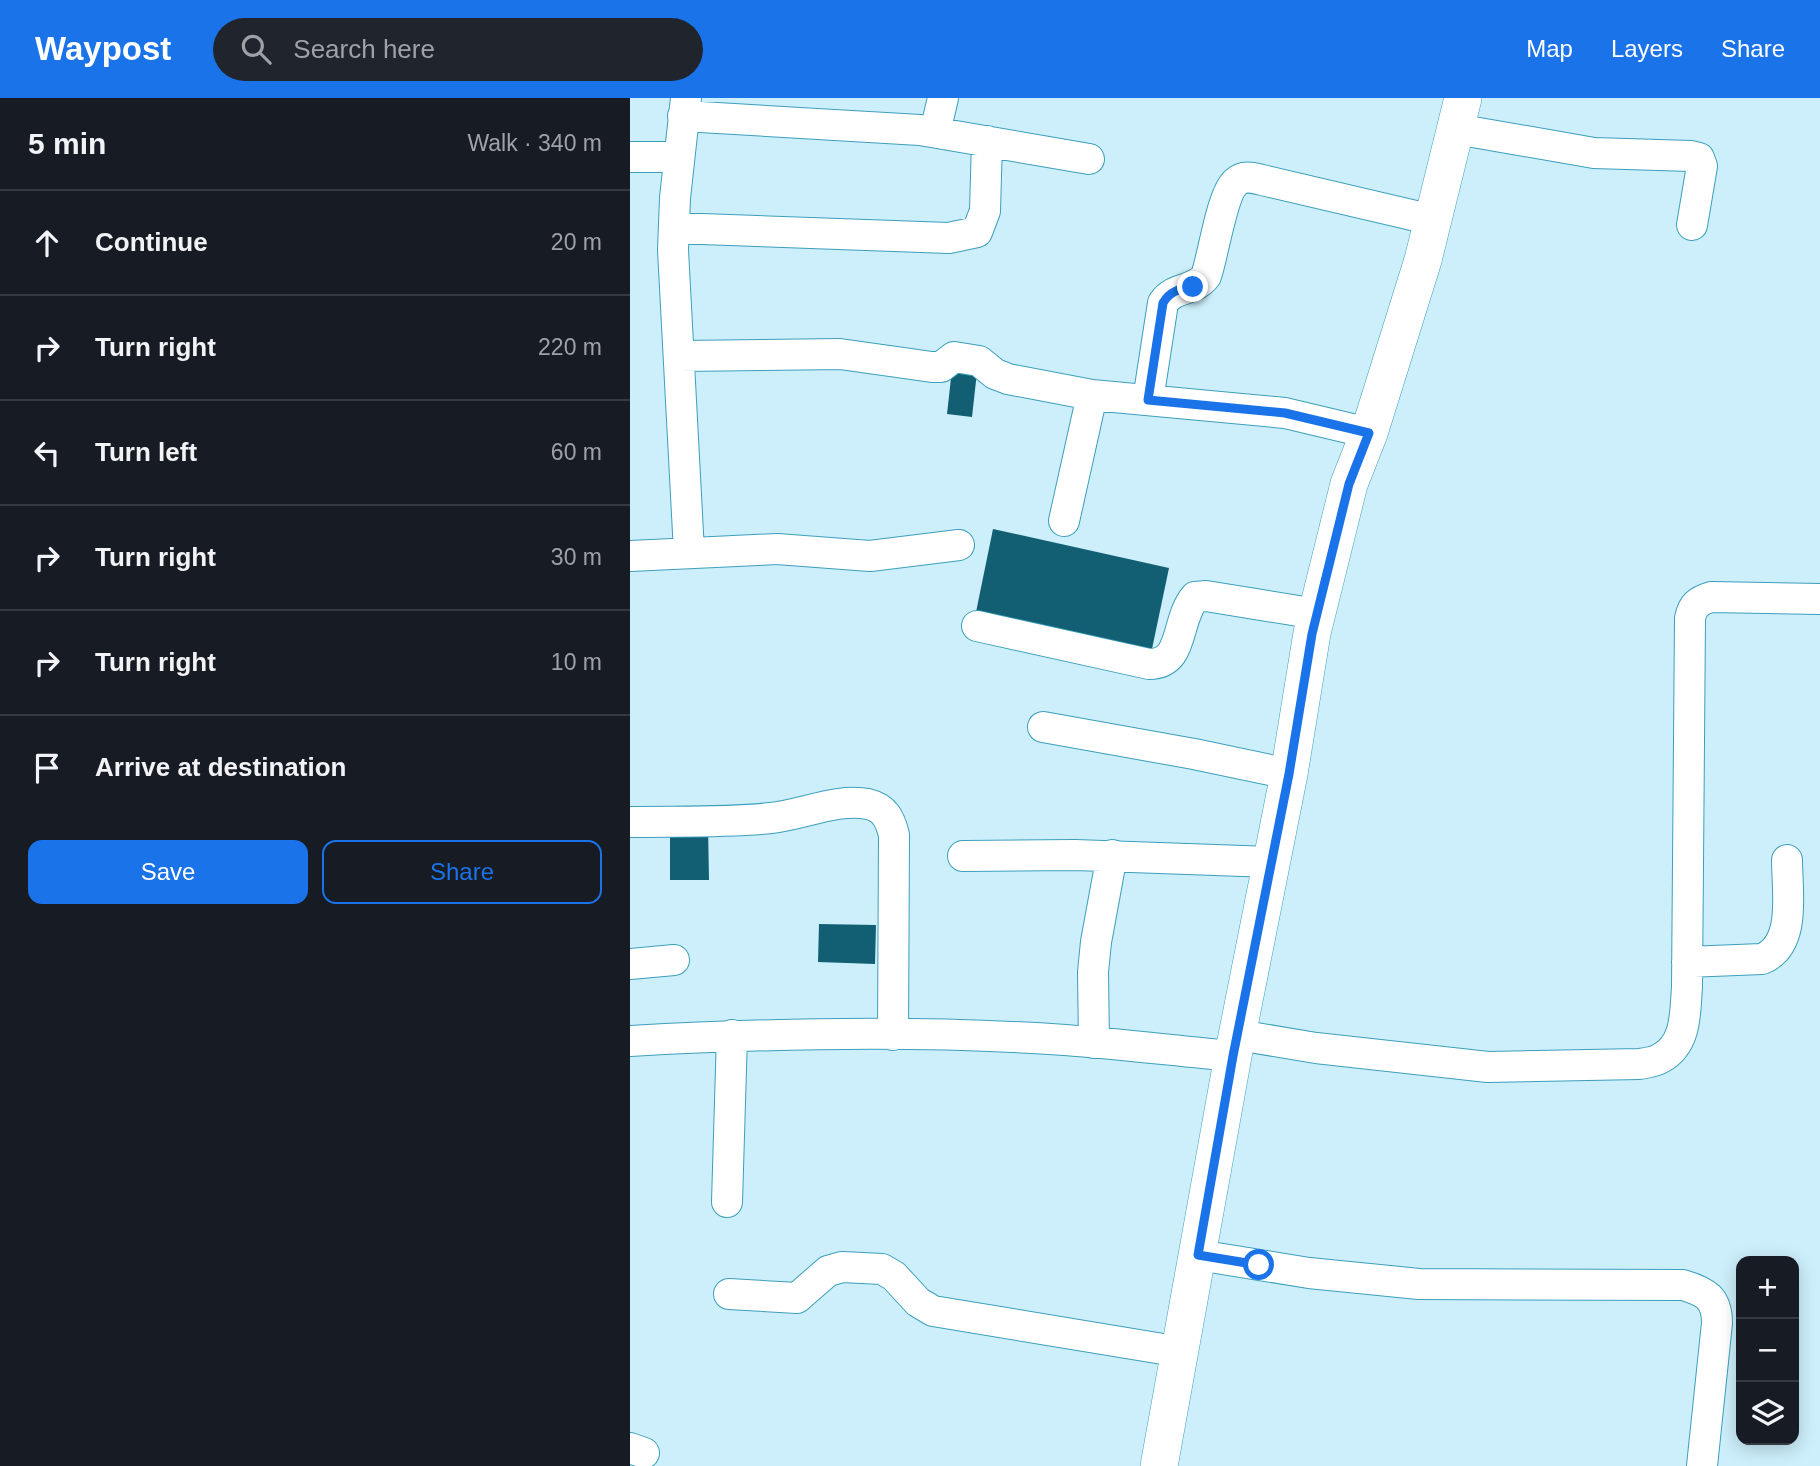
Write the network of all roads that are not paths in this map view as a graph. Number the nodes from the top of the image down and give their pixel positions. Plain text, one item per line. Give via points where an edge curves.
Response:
1 (943, 98) edge
2 (685, 107) edge
3 (780, 110) edge
4 (1460, 113) edge
5 (935, 132) junction
6 (987, 141) junction
7 (630, 157) edge
8 (679, 157) junction
9 (1088, 159) dead end
10 (1433, 220) junction
11 (1692, 225) dead end
12 (674, 228) junction
13 (679, 356) junction
14 (1091, 396) junction
15 (1148, 400) junction
16 (1369, 433) junction
17 (1063, 521) dead end
18 (959, 545) dead end
19 (689, 552) junction
20 (630, 556) edge
21 (1820, 599) edge
22 (1317, 614) junction
23 (977, 626) dead end
24 (1043, 727) dead end
25 (1289, 774) junction
26 (630, 822) edge
27 (1112, 855) junction
28 (963, 856) dead end
29 (1787, 860) dead end
30 (1271, 862) junction
31 (674, 960) dead end
32 (1687, 962) junction
33 (630, 964) edge
34 (732, 1035) junction
35 (893, 1035) junction
36 (630, 1041) edge
37 (1094, 1043) junction
38 (1236, 1046) junction
39 (727, 1202) dead end
40 (1198, 1255) junction
41 (729, 1294) dead end
42 (1181, 1352) junction
43 (1159, 1466) edge
44 (1702, 1466) edge

1 - 5 street
2 - 3 street
2 - 8 street
3 - 5 street
4 - 10 main road
4 - 11 street via 1594,153 1699,158 1702,166
5 - 6 street
6 - 9 street
6 - 12 street via 985,211 977,232 966,236
7 - 8 street
8 - 12 street
10 - 15 street via 1262,180 1245,177 1234,183 1206,276 1200,284 1168,295 1163,303
10 - 16 main road
12 - 13 street
13 - 14 street via 840,354 932,367 941,367 954,357 979,361 1008,379
13 - 19 street
14 - 15 street
14 - 17 street
15 - 16 street via 1285,413
16 - 22 main road via 1349,484
18 - 19 street via 870,556 800,549
19 - 20 street
21 - 32 street via 1711,597 1692,608
22 - 23 street via 1195,597 1187,607 1172,656 1161,664
22 - 25 main road
24 - 25 street
25 - 30 main road
26 - 35 street via 757,820 840,804 880,808 894,835
27 - 28 street
27 - 30 street
27 - 37 street via 1093,972
29 - 32 street via 1787,928 1772,955
30 - 38 main road
31 - 33 street
32 - 38 street via 1682,1033 1661,1059 1639,1064 1489,1066 1316,1048
34 - 35 street
34 - 36 street
34 - 39 street
35 - 37 street
37 - 38 street
38 - 40 main road
40 - 42 main road
40 - 44 street via 1419,1284 1683,1285 1701,1290 1717,1311
41 - 42 street via 797,1298 828,1270 882,1269 933,1311
42 - 43 main road

